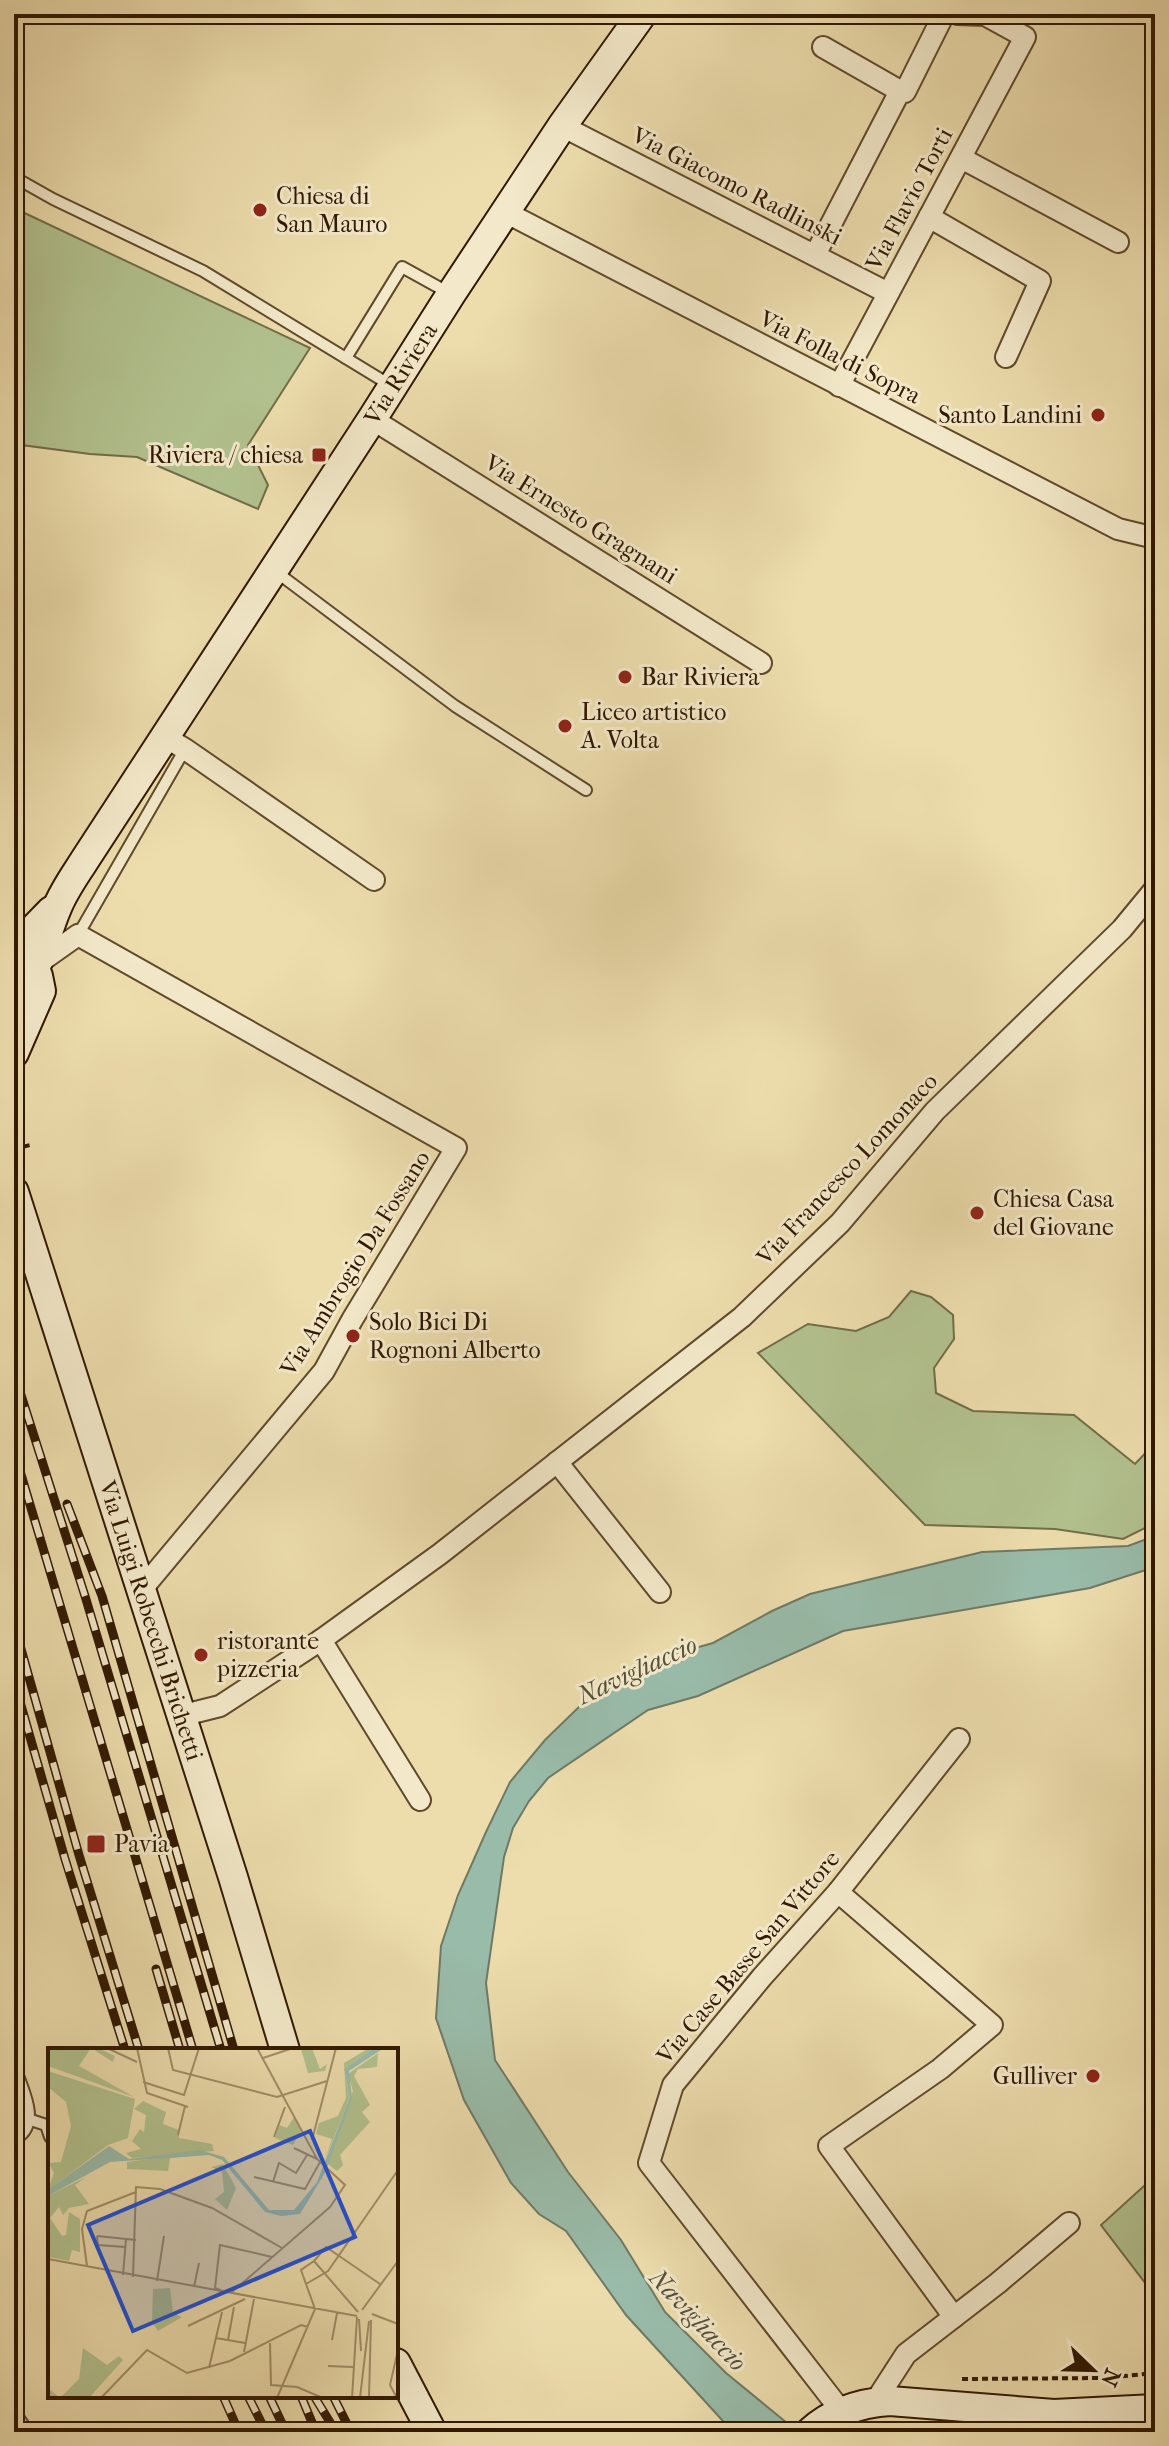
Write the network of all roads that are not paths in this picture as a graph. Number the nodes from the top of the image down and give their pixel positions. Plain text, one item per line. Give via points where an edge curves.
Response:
1 (642, 14) edge
2 (944, 14) edge
3 (958, 14) edge
4 (823, 47) dead end
5 (900, 91) junction
6 (562, 126) junction
7 (961, 158) junction
8 (14, 177) edge
9 (505, 212) junction
10 (929, 217) junction
11 (1118, 242) dead end
12 (815, 255) junction
13 (888, 293) junction
14 (451, 294) junction
15 (1006, 357) dead end
16 (346, 358) junction
17 (393, 386) junction
18 (839, 386) junction
19 (372, 419) junction
20 (1155, 538) edge
21 (274, 570) junction
22 (761, 663) dead end
23 (175, 743) junction
24 (586, 790) dead end
25 (374, 880) dead end
26 (1155, 889) edge
27 (78, 935) junction
28 (22, 956) edge
29 (14, 1000) edge
30 (14, 1053) edge
31 (14, 1192) edge
32 (557, 1462) junction
33 (142, 1589) junction
34 (660, 1592) dead end
35 (321, 1640) junction
36 (180, 1716) junction
37 (959, 1739) dead end
38 (420, 1800) dead end
39 (838, 1892) junction
40 (284, 2048) edge
41 (14, 2079) edge
42 (19, 2126) edge
43 (48, 2131) edge
44 (1069, 2223) dead end
45 (954, 2317) junction
46 (398, 2367) edge
47 (875, 2402) junction
48 (1155, 2409) edge
49 (842, 2412) junction
50 (1054, 2414) junction
51 (14, 2420) edge
52 (813, 2429) edge
53 (22, 2432) edge
54 (432, 2432) edge
55 (1088, 2432) edge

1 - 6 street, Via Riviera
2 - 5 street via 905,92
3 - 7 street, Via Flavio Torti via 985,15 1025,37
4 - 5 street
5 - 12 street
6 - 9 street, Via Riviera
6 - 12 street, Via Giacomo Radlinski
7 - 10 street, Via Flavio Torti
7 - 11 street
8 - 16 lane via 203,271
9 - 14 street, Via Riviera
9 - 18 street, Via Folla di Sopra
10 - 13 street, Via Flavio Torti
10 - 15 street via 1040,281
12 - 13 street, Via Giacomo Radlinski
13 - 18 street, Via Flavio Torti
14 - 16 lane via 402,267
14 - 17 street, Via Riviera
16 - 17 lane
17 - 19 street, Via Riviera
18 - 20 street, Via Folla di Sopra via 1118,529
19 - 21 street, Via Riviera
19 - 22 street, Via Ernesto Gragnani
21 - 23 street, Via Riviera
21 - 24 lane via 455,706
23 - 25 street
23 - 27 lane
23 - 28 street, Via Riviera
26 - 32 street, Via Francesco Lomonaco via 1122,929 935,1111 840,1223 742,1317
27 - 28 street, Via Riviera
27 - 33 street, Via Ambrogio Da Fossano via 456,1148 324,1371
28 - 29 street, Via Riviera via 20,994
28 - 30 street, Via Riviera via 41,991
31 - 33 street, Via Luigi Robecchi Brichetti
32 - 34 street
32 - 35 street, Via Francesco Lomonaco
33 - 36 street, Via Luigi Robecchi Brichetti
35 - 36 street, Via Francesco Lomonaco via 220,1706
35 - 38 street
36 - 40 street, Via Luigi Robecchi Brichetti
37 - 39 street, Via Case Basse San Vittore
39 - 45 street via 992,2025 940,2069 829,2146
39 - 49 street, Via Case Basse San Vittore via 673,2085 649,2163
41 - 42 street
42 - 43 lane via 46,2125
44 - 45 street
45 - 47 street via 906,2354
46 - 54 street
47 - 49 street
47 - 50 street
48 - 50 street
49 - 52 street
50 - 55 street
51 - 53 street

